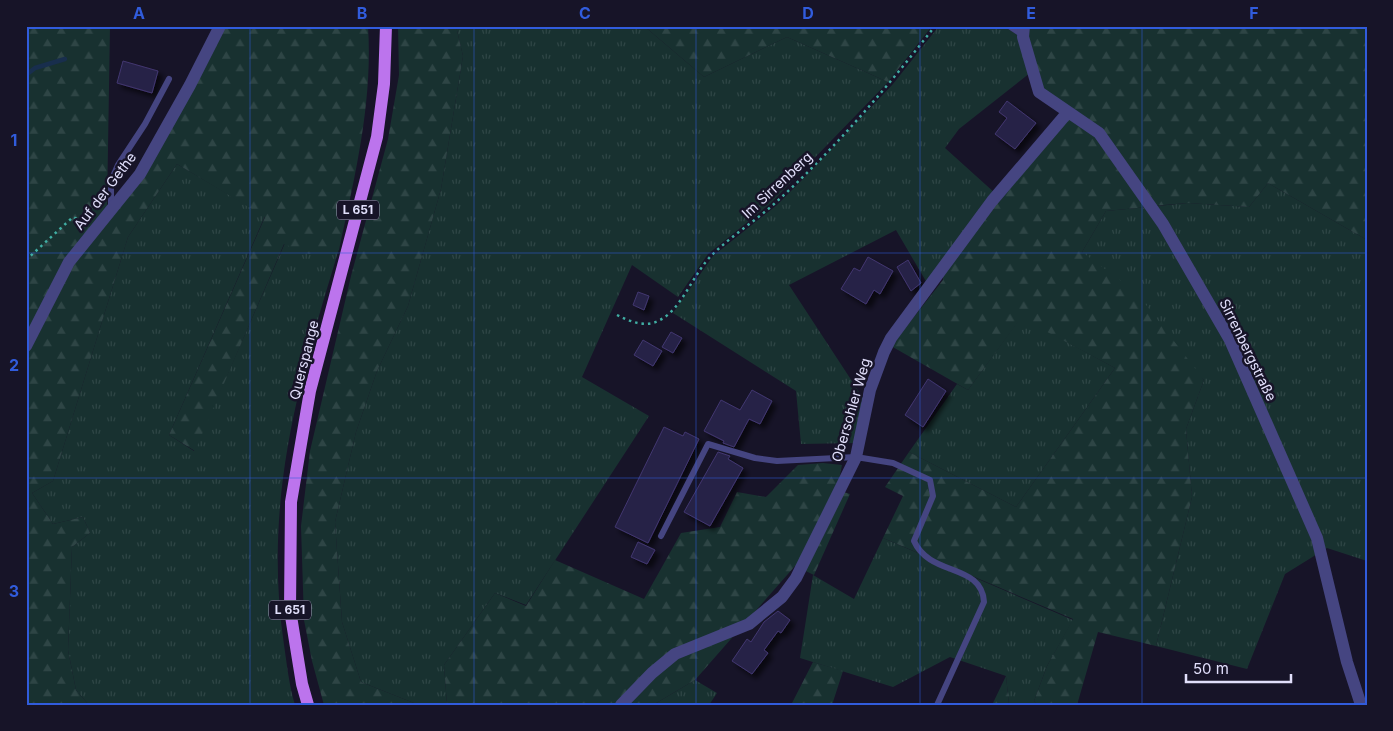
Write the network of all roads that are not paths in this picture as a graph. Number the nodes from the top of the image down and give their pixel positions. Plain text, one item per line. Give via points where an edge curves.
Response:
1 (220, 26) edge
2 (386, 26) edge
3 (1009, 26) edge
4 (1024, 31) edge
5 (169, 80) dead end
6 (1068, 112) junction
7 (111, 209) junction
8 (26, 346) edge
9 (856, 457) junction
10 (661, 536) dead end
11 (308, 705) edge
12 (621, 705) edge
13 (937, 705) edge
14 (1361, 705) edge

1 - 7 street, Auf der Gethe via 140,174
2 - 11 main road, Querspange / L 651 via 384,84 377,137 310,391 291,502 290,610
3 - 4 lane
4 - 6 street, Sirrenbergstraße via 1039,92
5 - 7 lane via 118,165 111,181
6 - 9 street, Obersohler Weg via 997,195 891,338 870,390
6 - 14 street, Sirrenbergstraße via 1099,133 1163,224 1230,340 1317,538 1347,662
7 - 8 street, Auf der Gethe via 69,262
9 - 10 lane via 777,461 754,458 708,444
9 - 12 street, Obersohler Weg via 796,578 782,597 749,624 675,654
9 - 13 lane via 893,463 930,480 933,496 914,541 918,550 926,558 978,582 984,591 977,622

